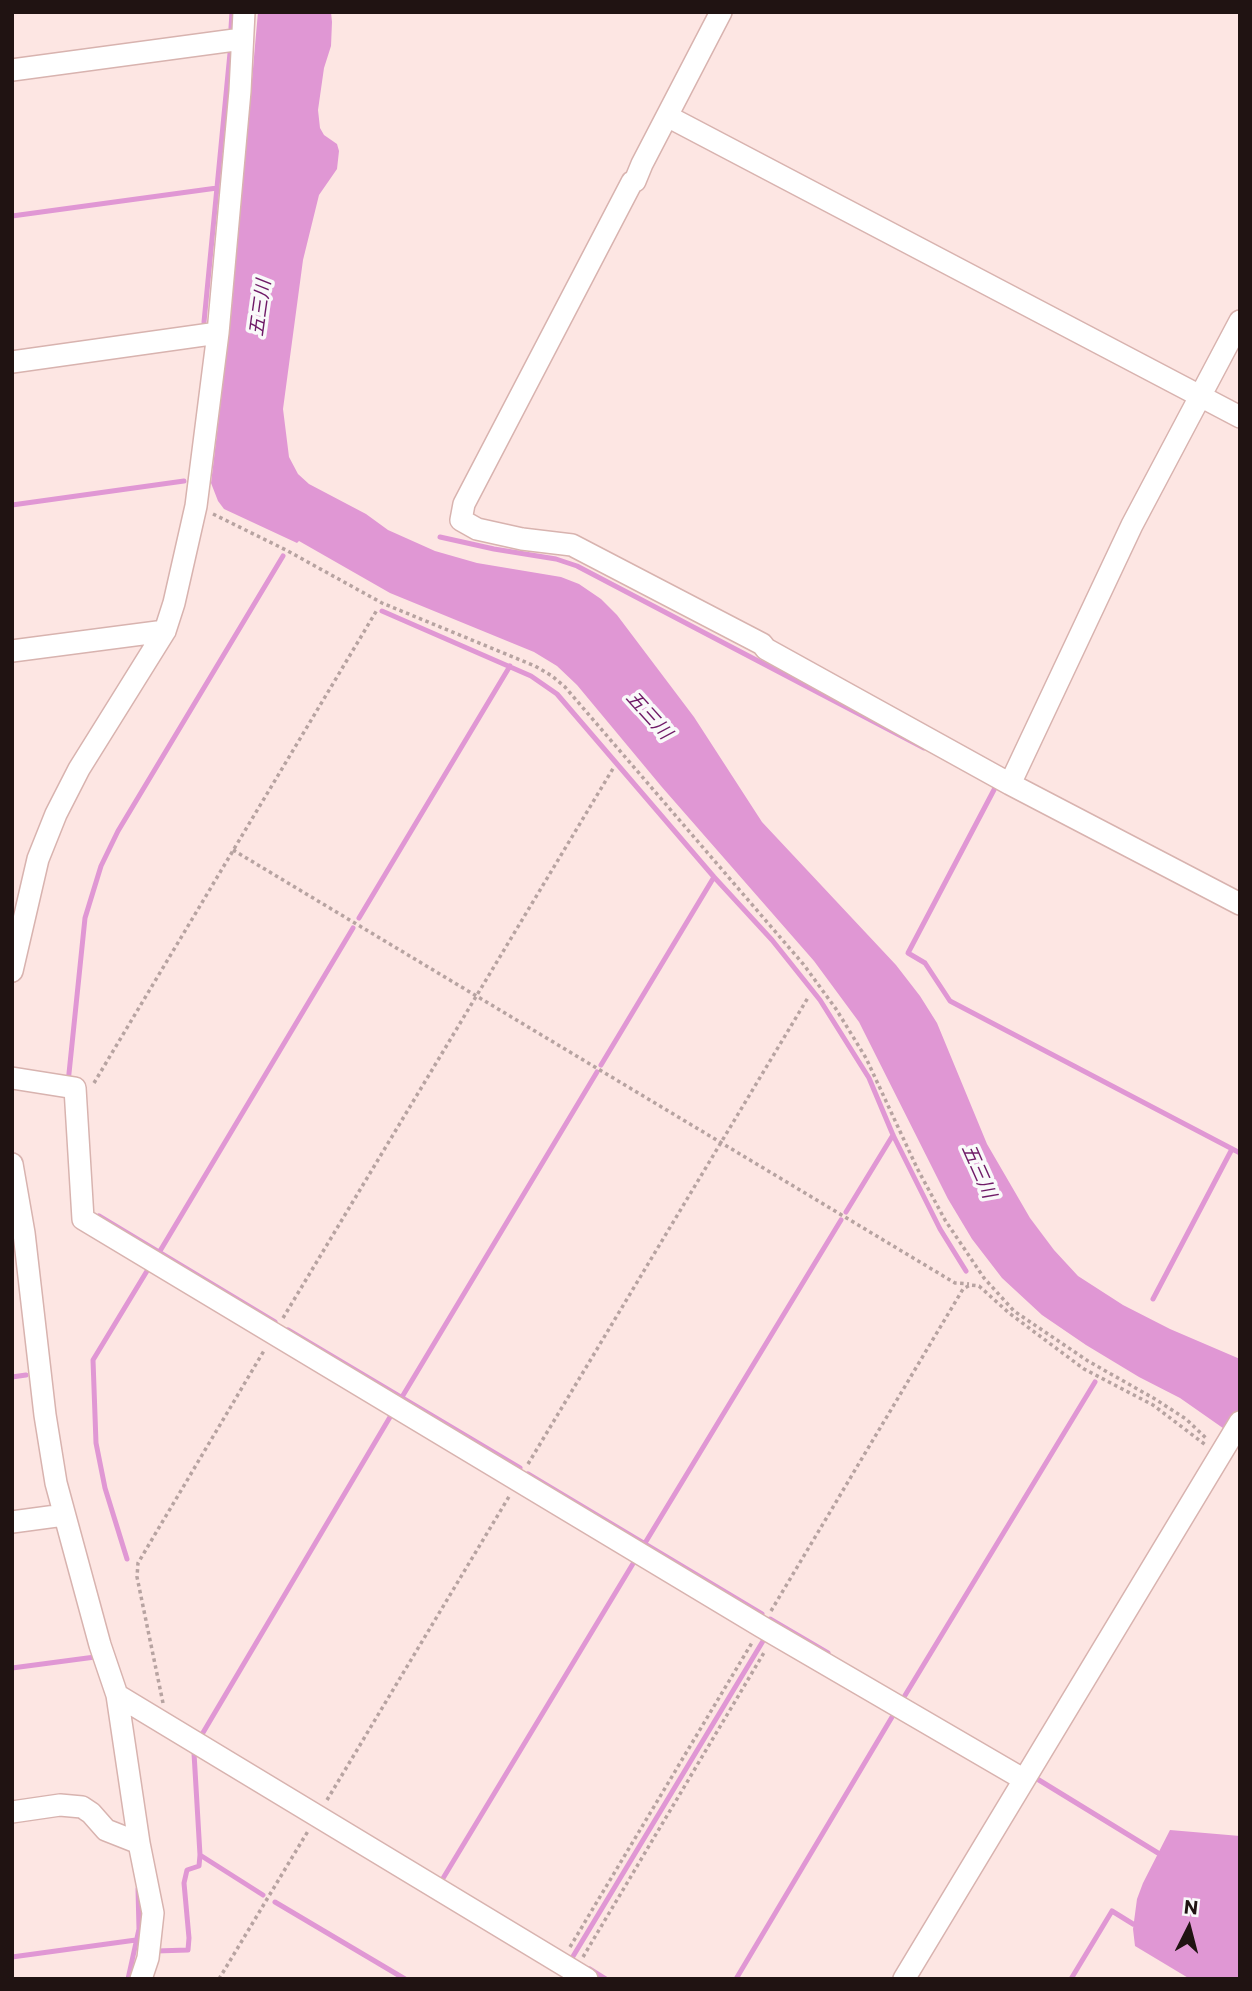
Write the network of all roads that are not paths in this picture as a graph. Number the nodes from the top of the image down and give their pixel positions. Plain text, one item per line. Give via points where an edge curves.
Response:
1 (244, 12) edge
2 (721, 12) edge
3 (242, 39) junction
4 (12, 70) edge
5 (667, 116) junction
6 (1240, 321) edge
7 (218, 333) junction
8 (12, 362) edge
9 (1200, 397) junction
10 (1240, 417) edge
11 (165, 631) junction
12 (12, 651) edge
13 (1010, 784) junction
14 (1240, 904) edge
15 (15, 942) edge
16 (12, 971) edge
17 (12, 1079) edge
18 (12, 1164) edge
19 (18, 1234) edge
20 (1240, 1422) edge
21 (1230, 1457) edge
22 (64, 1515) junction
23 (12, 1522) edge
24 (117, 1695) junction
25 (1023, 1779) junction
26 (12, 1812) edge
27 (139, 1843) junction
28 (574, 1971) edge
29 (141, 1979) edge
30 (904, 1979) edge

1 - 3 street
2 - 5 street
3 - 4 street
3 - 7 street
5 - 9 street
5 - 13 street via 464,504 461,520 477,529 572,545 762,644
6 - 9 street
7 - 8 street
7 - 11 street via 196,506
9 - 10 street
9 - 13 street via 1132,525
11 - 12 street
11 - 15 street via 56,814
13 - 14 street
15 - 16 street
17 - 25 street via 75,1088 83,1219
18 - 19 street
19 - 22 street
20 - 21 street
21 - 25 street
22 - 23 street
22 - 24 street
24 - 27 street
24 - 28 street
25 - 30 street
26 - 27 street via 60,1805 82,1807 106,1830
27 - 29 street via 153,1913

